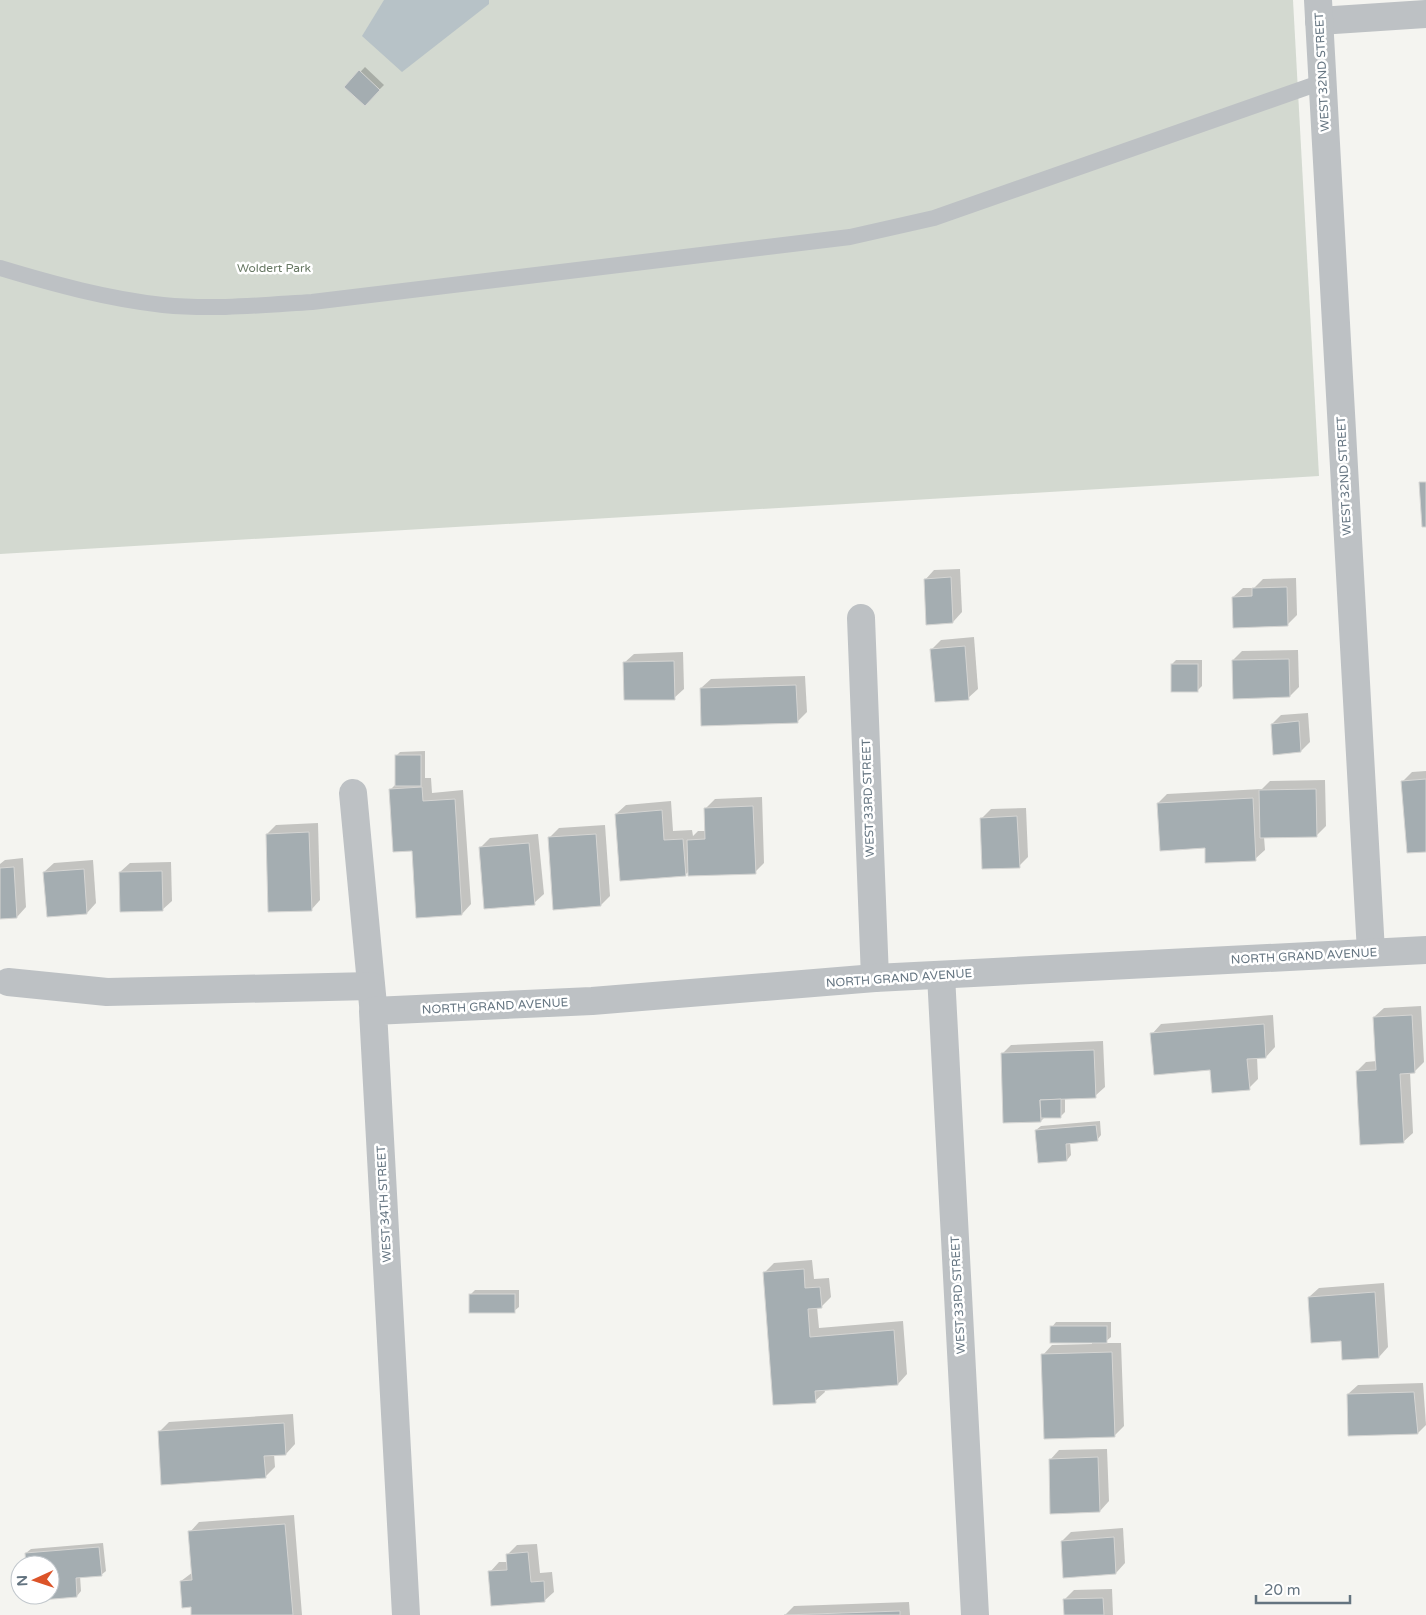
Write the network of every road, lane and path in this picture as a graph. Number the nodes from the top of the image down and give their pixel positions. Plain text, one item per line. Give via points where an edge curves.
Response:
1 (1318, 10) edge
2 (1426, 14) edge
3 (1322, 82) junction
4 (0, 268) edge
5 (861, 618) dead end
6 (353, 793) dead end
7 (1426, 950) edge
8 (1371, 952) junction
9 (941, 975) junction
10 (875, 978) junction
11 (8, 982) dead end
12 (372, 999) junction
13 (406, 1615) edge
14 (975, 1615) edge

1 - 2 street
1 - 3 street, WEST 32ND STREET
3 - 4 lane via 934,218 850,237 261,306 164,305 111,298
3 - 8 street, WEST 32ND STREET
5 - 10 street, WEST 33RD STREET
6 - 12 street, WEST 34TH STREET
7 - 8 street, NORTH GRAND AVENUE
8 - 9 street, NORTH GRAND AVENUE
9 - 10 street, NORTH GRAND AVENUE
9 - 14 street, WEST 33RD STREET
10 - 12 street, NORTH GRAND AVENUE via 592,1001
11 - 12 street, NORTH GRAND AVENUE via 107,992
12 - 13 street, WEST 34TH STREET

